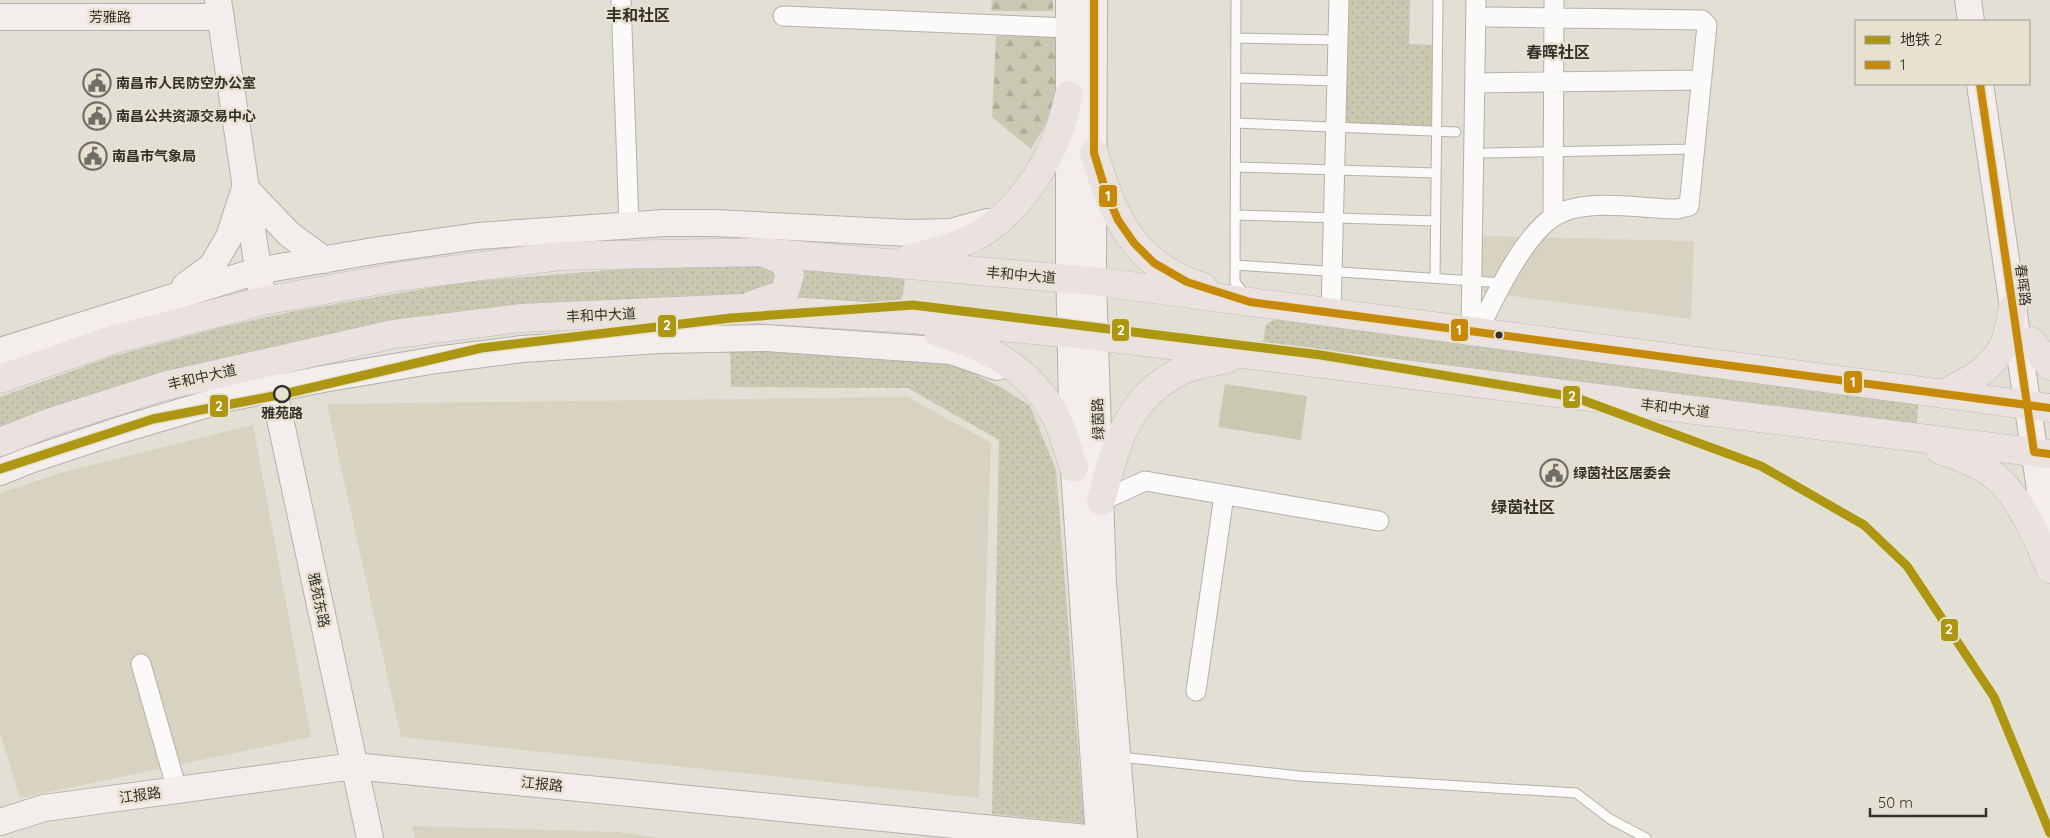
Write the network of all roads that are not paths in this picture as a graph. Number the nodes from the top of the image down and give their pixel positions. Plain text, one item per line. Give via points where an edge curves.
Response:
1 (621, 0) edge
2 (1069, 0) edge
3 (1094, 0) edge
4 (1236, 0) edge
5 (1339, 0) edge
6 (1438, 0) edge
7 (1476, 0) edge
8 (1554, 0) edge
9 (1968, 0) edge
10 (1986, 0) edge
11 (220, 8) edge
12 (783, 16) dead end
13 (0, 17) edge
14 (1489, 17) dead end
15 (1554, 19) junction
16 (1971, 20) edge
17 (1989, 20) edge
18 (1069, 28) junction
19 (1236, 38) junction
20 (1338, 40) junction
21 (1236, 78) junction
22 (1702, 80) junction
23 (1337, 81) junction
24 (1554, 82) junction
25 (1475, 83) junction
26 (1980, 85) edge
27 (1997, 85) edge
28 (1069, 94) junction
29 (1236, 123) junction
30 (1336, 126) junction
31 (1437, 131) junction
32 (1456, 132) dead end
33 (1695, 149) junction
34 (1554, 152) junction
35 (1094, 153) junction
36 (1486, 153) dead end
37 (1236, 167) junction
38 (1335, 170) junction
39 (1436, 173) junction
40 (245, 188) junction
41 (1235, 215) junction
42 (1553, 217) junction
43 (1002, 218) junction
44 (1333, 218) junction
45 (1436, 221) junction
46 (628, 225) junction
47 (761, 252) junction
48 (324, 260) junction
49 (893, 264) junction
50 (1235, 265) junction
51 (257, 271) junction
52 (1332, 271) junction
53 (1435, 278) junction
54 (1081, 280) junction
55 (1472, 281) junction
56 (1503, 283) junction
57 (172, 296) junction
58 (263, 301) junction
59 (1250, 302) junction
60 (741, 308) junction
61 (2013, 308) junction
62 (1331, 312) junction
63 (888, 317) junction
64 (1474, 332) junction
65 (1083, 335) junction
66 (2031, 341) junction
67 (0, 351) edge
68 (1245, 355) junction
69 (268, 362) junction
70 (2050, 366) edge
71 (1026, 378) junction
72 (0, 379) edge
73 (274, 389) junction
74 (1943, 394) junction
75 (2039, 407) edge
76 (1901, 436) junction
77 (0, 442) edge
78 (2043, 453) edge
79 (1074, 468) junction
80 (0, 472) edge
81 (2050, 487) edge
82 (1224, 494) junction
83 (1101, 500) junction
84 (1379, 521) dead end
85 (2050, 558) edge
86 (2050, 569) edge
87 (136, 664) dead end
88 (1196, 690) dead end
89 (1117, 757) junction
90 (354, 766) junction
91 (171, 791) junction
92 (0, 822) edge
93 (370, 838) edge
94 (1087, 838) edge
95 (1099, 838) edge
96 (1124, 838) edge
97 (1646, 838) edge

1 - 46 street
2 - 18 main road, 绿茵路
3 - 35 main road, 绿茵路
4 - 19 lane
5 - 20 street
6 - 31 lane
7 - 25 street
8 - 15 street
9 - 16 main road
10 - 17 main road
11 - 13 main road, 芳雅路
11 - 40 main road
12 - 18 street
14 - 15 street
15 - 22 street via 1702,20 1707,25
15 - 24 street
18 - 28 main road, 绿茵路
19 - 20 lane
19 - 21 lane
20 - 23 street
21 - 23 lane
21 - 29 lane
22 - 24 street
22 - 33 street
23 - 30 street
24 - 25 street
24 - 34 street
25 - 55 street
26 - 61 main road, 春晖路
27 - 66 main road, 春晖路
28 - 43 main road via 1059,132 1046,159 1028,188
28 - 54 main road, 绿茵路
29 - 30 lane
29 - 37 lane
30 - 31 lane
30 - 38 street
31 - 32 lane
31 - 39 lane
33 - 34 lane
33 - 42 street via 1689,206 1677,209 1590,206 1567,210
34 - 36 lane
34 - 42 street
35 - 54 main road, 绿茵路
35 - 59 main road via 1118,220 1154,263 1187,282
37 - 38 lane
37 - 41 lane
38 - 39 lane
38 - 44 street
39 - 45 lane
40 - 48 main road via 289,234
40 - 51 main road
40 - 57 main road via 229,237 212,266
41 - 44 lane
41 - 50 lane
42 - 56 street via 1538,230
43 - 46 main road via 951,232 715,223
43 - 49 main road via 973,238
44 - 45 lane
44 - 52 street
45 - 53 lane
46 - 48 main road via 478,236
47 - 49 main road, 丰和中大道
47 - 58 main road, 丰和中大道 via 560,256 403,276
47 - 60 main road via 783,261 790,275 784,294
48 - 51 main road
49 - 54 main road, 丰和中大道
50 - 52 lane
50 - 59 lane via 1235,282
51 - 57 main road
51 - 58 main road
52 - 53 lane
52 - 62 street
53 - 55 lane
54 - 59 main road, 丰和中大道
54 - 65 main road, 绿茵路
55 - 56 lane
55 - 64 street
56 - 64 street
57 - 67 main road
58 - 72 main road, 丰和中大道 via 112,340
59 - 62 main road, 丰和中大道
60 - 63 main road, 丰和中大道
60 - 69 main road, 丰和中大道 via 521,318 394,334
61 - 74 main road via 2005,341 1994,361 1978,376
61 - 75 main road, 春晖路
62 - 64 main road, 丰和中大道
63 - 65 main road, 丰和中大道
63 - 71 main road via 968,341 1011,363
64 - 74 main road, 丰和中大道
65 - 68 main road, 丰和中大道
65 - 79 main road, 绿茵路
65 - 83 main road, 绿茵路
66 - 70 main road
66 - 75 main road, 春晖路
68 - 76 main road, 丰和中大道
68 - 83 main road via 1186,368 1158,384 1134,410 1116,445
69 - 73 main road, 雅苑东路
69 - 77 main road, 丰和中大道 via 164,386
71 - 73 main road via 950,351 766,338 660,340 522,349 436,360
71 - 79 main road via 1041,392 1057,418
73 - 80 main road via 228,398 120,430
73 - 90 main road, 雅苑东路
74 - 75 main road, 丰和中大道
75 - 78 main road, 春晖路
76 - 78 main road, 丰和中大道
76 - 86 main road via 1961,457 1993,475 2014,498 2031,525
78 - 81 main road, 春晖路
78 - 85 main road, 春晖路
79 - 95 main road, 绿茵路
82 - 83 street via 1144,481
82 - 84 street
82 - 88 street
83 - 89 main road, 绿茵路 via 1103,584
87 - 91 street
89 - 96 main road, 绿茵路
89 - 97 lane via 1300,776 1576,793 1610,819
90 - 91 main road, 江报路
90 - 93 main road, 雅苑东路
90 - 94 main road, 江报路
91 - 92 main road, 江报路 via 44,808

